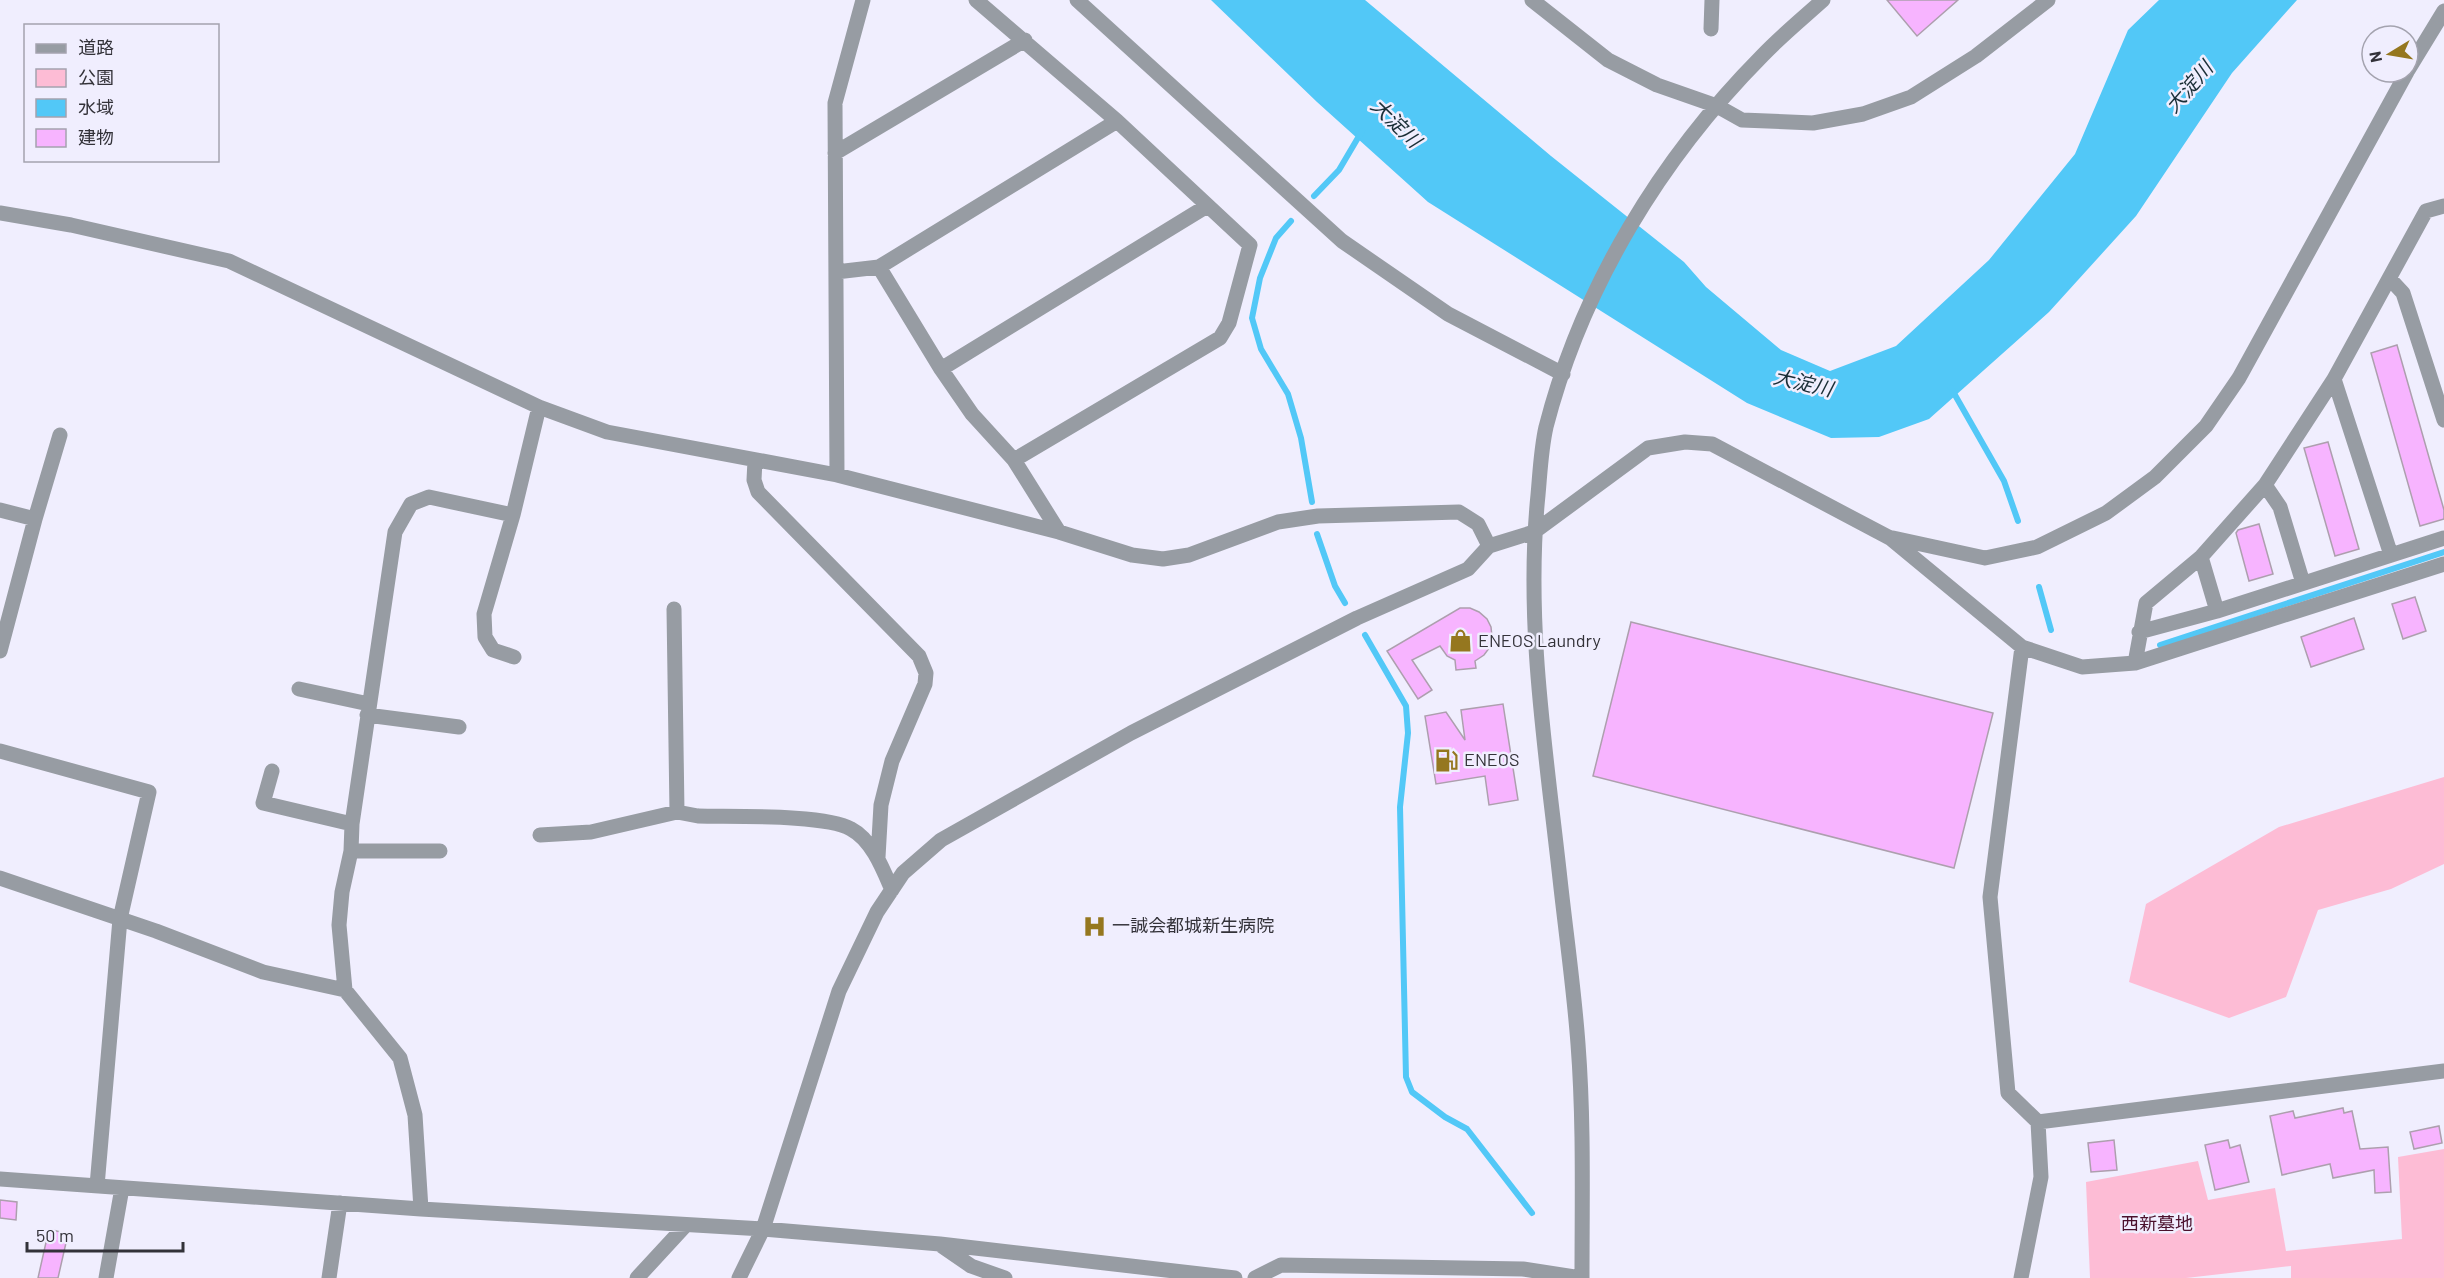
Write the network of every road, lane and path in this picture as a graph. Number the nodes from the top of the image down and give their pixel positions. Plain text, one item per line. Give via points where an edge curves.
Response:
1 (863, 0) edge
2 (976, 0) edge
3 (1077, 0) edge
4 (1532, 0) edge
5 (1712, 0) edge
6 (1823, 0) edge
7 (2048, 0) edge
8 (2444, 11) edge
9 (1711, 29) dead end
10 (1025, 40) junction
11 (2420, 50) edge
12 (2400, 84) edge
13 (1712, 111) junction
14 (1117, 121) junction
15 (835, 153) junction
16 (1207, 206) junction
17 (2444, 206) edge
18 (0, 213) edge
19 (879, 267) junction
20 (836, 272) junction
21 (2391, 279) junction
22 (941, 369) junction
23 (1563, 374) junction
24 (2334, 379) junction
25 (539, 407) junction
26 (2444, 420) edge
27 (60, 435) dead end
28 (755, 460) junction
29 (1014, 460) junction
30 (837, 475) junction
31 (2265, 485) junction
32 (0, 510) edge
33 (513, 515) junction
34 (35, 519) junction
35 (1059, 532) junction
36 (1534, 532) junction
37 (1890, 538) junction
38 (2444, 538) edge
39 (1489, 546) junction
40 (2391, 555) junction
41 (2200, 557) junction
42 (2444, 564) edge
43 (2303, 583) junction
44 (674, 609) dead end
45 (2217, 611) junction
46 (2139, 632) junction
47 (2022, 647) junction
48 (0, 651) edge
49 (514, 657) dead end
50 (2135, 663) junction
51 (299, 689) dead end
52 (368, 709) junction
53 (459, 727) dead end
54 (0, 751) edge
55 (272, 771) dead end
56 (677, 812) junction
57 (352, 824) junction
58 (540, 835) dead end
59 (351, 851) junction
60 (440, 851) dead end
61 (878, 857) junction
62 (0, 878) edge
63 (892, 890) junction
64 (120, 919) junction
65 (345, 990) junction
66 (2444, 1071) edge
67 (2038, 1122) junction
68 (0, 1179) edge
69 (98, 1186) junction
70 (122, 1188) junction
71 (340, 1203) junction
72 (421, 1209) junction
73 (685, 1226) junction
74 (763, 1229) junction
75 (940, 1244) junction
76 (106, 1278) edge
77 (329, 1278) edge
78 (637, 1278) edge
79 (739, 1278) edge
80 (1005, 1278) edge
81 (1235, 1278) edge
82 (1255, 1278) edge
83 (1582, 1278) edge
84 (2021, 1278) edge

1 - 15 street via 835,104
2 - 10 street
3 - 23 street via 1342,241 1448,314
4 - 13 street via 1608,60
5 - 9 street
6 - 13 street via 1762,55
7 - 13 street via 1976,56 1911,97 1863,114 1813,123 1742,120
8 - 11 street
10 - 14 street
10 - 15 street
12 - 37 street via 2239,378 2206,426 2155,477 2106,513 2037,547 1985,558
13 - 23 street via 1656,185 1624,237 1584,315
14 - 16 street
14 - 19 street
15 - 20 street
16 - 22 street
16 - 29 street via 1250,245 1229,323 1220,338
17 - 21 street via 2426,211
18 - 25 street via 229,261
19 - 20 street
19 - 22 street
20 - 30 street
21 - 24 street
21 - 26 street via 2403,293
22 - 29 street via 972,414
23 - 36 street via 1546,429
24 - 31 street
24 - 40 street
25 - 28 street via 607,432
25 - 33 street
27 - 34 street
28 - 30 street
28 - 61 street via 758,492 919,656 926,673 880,805
29 - 35 street
30 - 35 street
31 - 41 street
31 - 43 street via 2280,507
32 - 34 street
33 - 49 street via 484,614 485,637 493,650
33 - 52 street via 429,498 411,504 395,532
34 - 48 street
35 - 39 street via 1132,555 1163,559 1189,555 1278,522 1318,516 1458,512 1478,524
36 - 37 street via 1648,448 1685,442 1712,444
36 - 39 street
36 - 83 street via 1537,669 1578,1042 1583,1139
37 - 47 street
38 - 40 street
39 - 63 street via 1468,569 1357,618 1141,728 941,840 903,873
40 - 43 street
41 - 45 street
41 - 46 street via 2146,603
42 - 50 street
43 - 45 street
44 - 56 street
45 - 46 street
46 - 50 street
47 - 50 street via 2082,667
47 - 67 street via 1990,897 2008,1093
51 - 52 street
52 - 53 street
52 - 57 street
54 - 64 street via 149,792
55 - 57 street via 263,803
56 - 58 street via 591,832
56 - 61 street via 831,821 852,829
57 - 59 street
59 - 60 street
59 - 65 street via 339,925
61 - 63 street
62 - 64 street
63 - 74 street via 877,912 839,991
64 - 65 street via 263,972
64 - 69 street
65 - 72 street via 400,1058 416,1115
66 - 67 street
67 - 84 street via 2041,1177
68 - 69 street
69 - 70 street
70 - 71 street
70 - 76 street
71 - 72 street
71 - 77 street
72 - 73 street
73 - 74 street
73 - 78 street
74 - 75 street
74 - 79 street
75 - 80 street via 971,1266
75 - 81 street
82 - 83 street via 1281,1265 1523,1269

